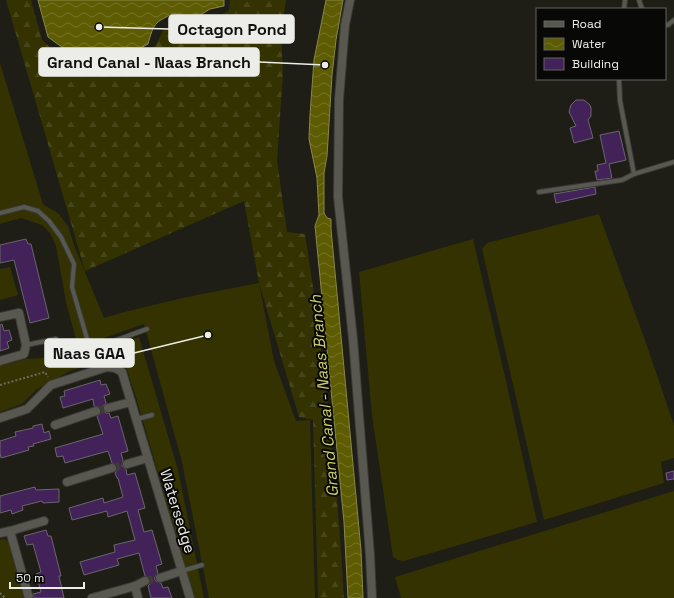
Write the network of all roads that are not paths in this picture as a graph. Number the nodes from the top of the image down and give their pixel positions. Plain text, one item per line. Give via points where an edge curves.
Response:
1 (350, 0) edge
2 (619, 80) edge
3 (674, 162) edge
4 (634, 174) junction
5 (539, 192) dead end
6 (0, 212) edge
7 (0, 317) edge
8 (147, 329) dead end
9 (56, 339) dead end
10 (26, 345) junction
11 (0, 361) edge
12 (131, 402) junction
13 (108, 408) tunnel mouth
14 (96, 411) tunnel mouth
15 (152, 415) dead end
16 (0, 418) edge
17 (137, 419) junction
18 (56, 425) dead end
19 (148, 458) junction
20 (127, 464) tunnel mouth
21 (112, 468) tunnel mouth
22 (67, 482) dead end
23 (44, 521) dead end
24 (10, 531) junction
25 (0, 533) edge
26 (202, 565) dead end
27 (181, 571) junction
28 (160, 578) tunnel mouth
29 (145, 581) tunnel mouth
30 (135, 586) junction
31 (29, 598) edge
32 (92, 598) edge
33 (138, 598) edge
34 (190, 598) edge
35 (372, 598) edge

1 - 35 street via 345,25 339,99 338,197 353,339
2 - 4 lane via 620,101
3 - 4 lane
4 - 5 lane via 622,180
6 - 8 lane via 24,207 38,211 61,237 74,264 72,287 84,332 91,345 95,348
7 - 10 street via 19,313
9 - 10 lane
10 - 11 street via 24,354
12 - 13 street
12 - 16 street, Watersedge via 122,372 107,367 51,385 27,409
12 - 17 street, Watersedge
14 - 18 street
15 - 17 lane
17 - 19 street, Watersedge
19 - 20 street, Watersedge
19 - 27 street, Watersedge
21 - 22 street
23 - 24 street
24 - 25 street
24 - 31 street
26 - 27 lane
27 - 28 street, Watersedge
27 - 34 street, Watersedge
29 - 30 street
30 - 32 street
30 - 33 street

